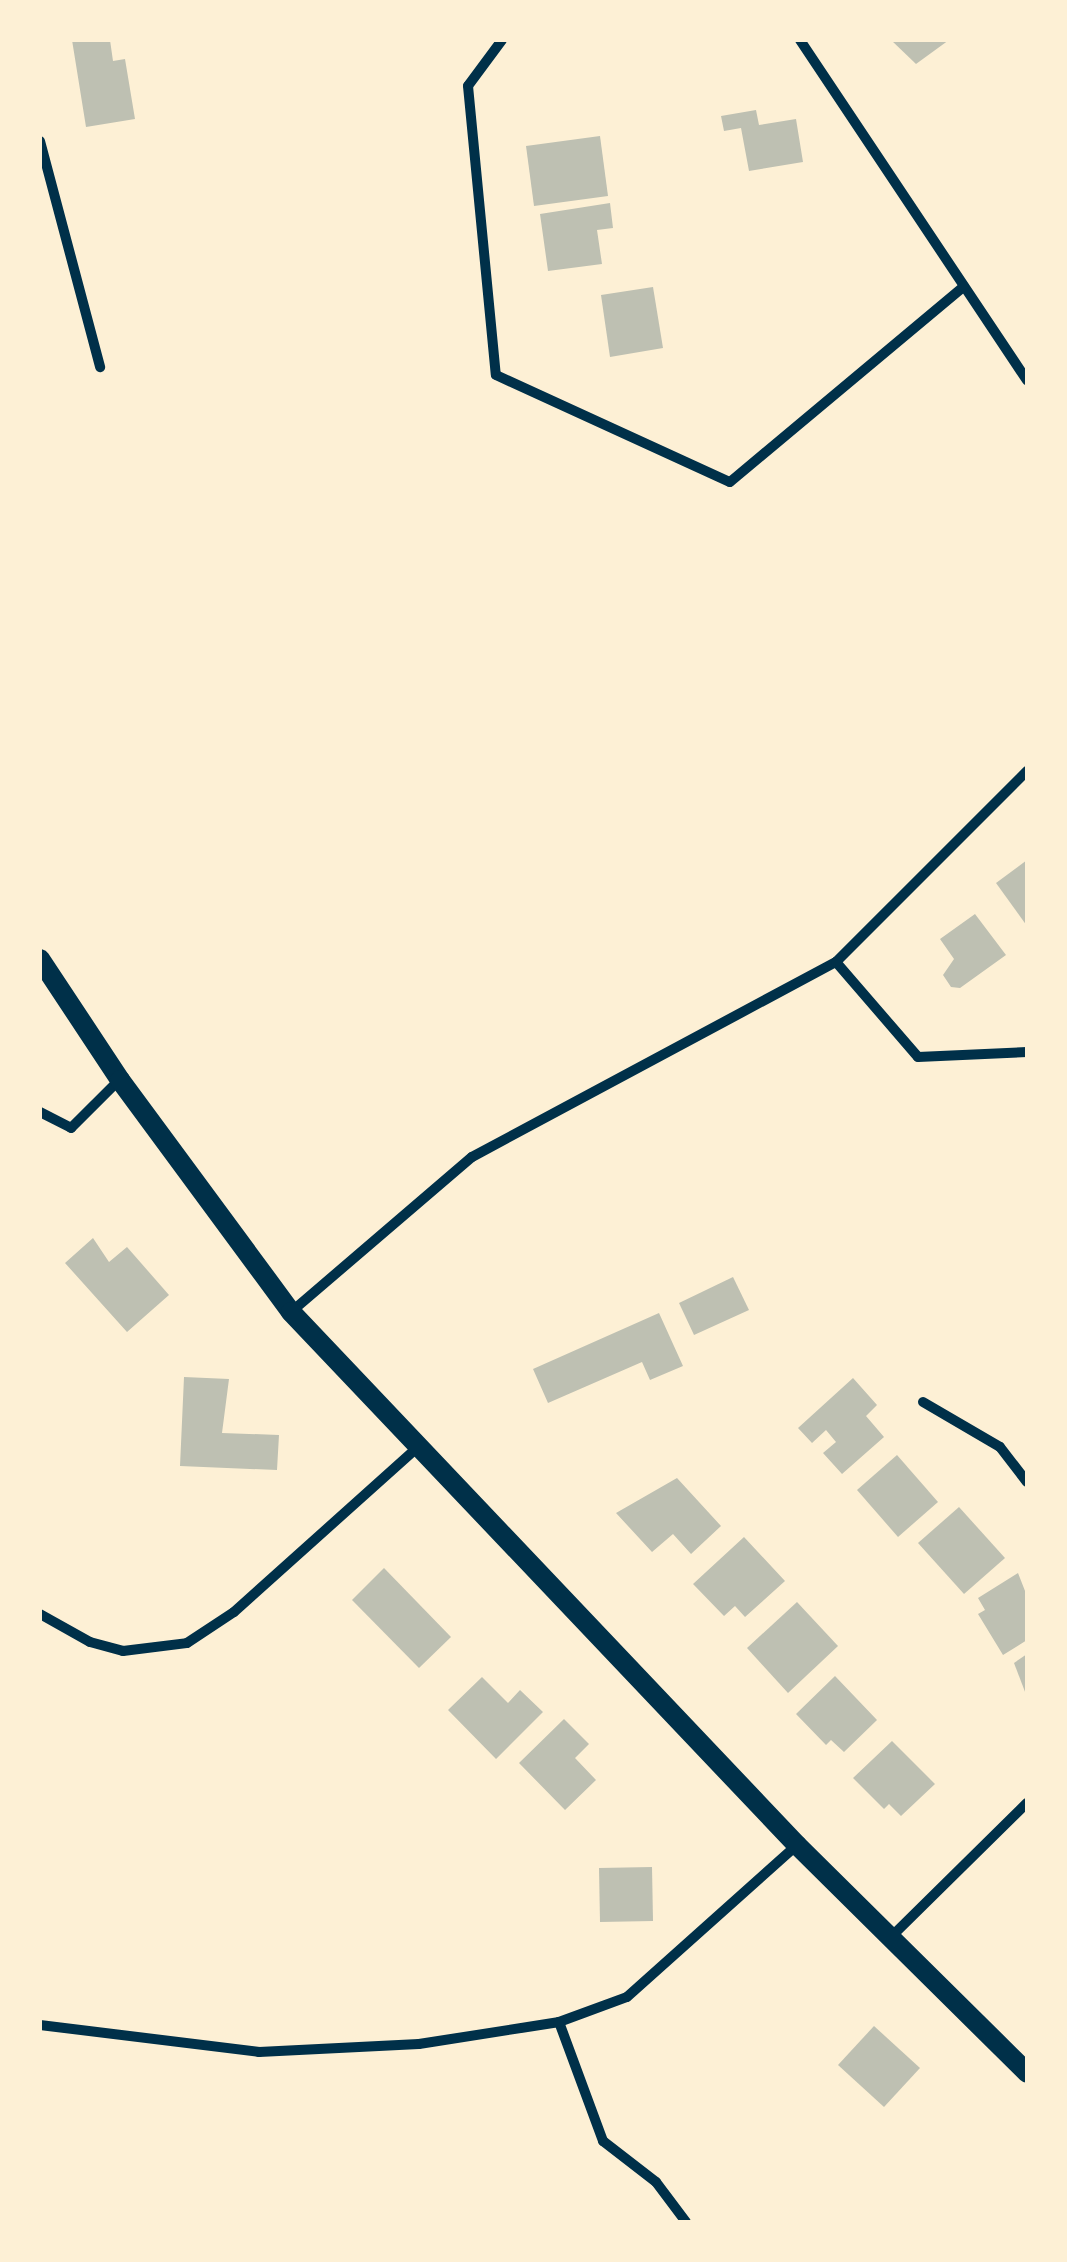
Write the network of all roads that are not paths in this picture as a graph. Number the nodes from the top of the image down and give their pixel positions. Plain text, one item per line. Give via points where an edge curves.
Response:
1 (502, 40) edge
2 (800, 40) edge
3 (40, 141) edge
4 (964, 286) junction
5 (100, 368) dead end
6 (1027, 380) edge
7 (1027, 771) edge
8 (40, 959) edge
9 (836, 962) junction
10 (1027, 1052) edge
11 (120, 1080) junction
12 (40, 1112) edge
13 (292, 1312) junction
14 (923, 1402) dead end
15 (417, 1448) junction
16 (1027, 1482) edge
17 (40, 1614) edge
18 (1027, 1803) edge
19 (797, 1845) junction
20 (891, 1937) junction
21 (559, 2022) junction
22 (40, 2025) edge
23 (1027, 2073) edge
24 (686, 2222) edge

1 - 4 street via 468,86 496,375 730,482
2 - 4 street
3 - 5 street
4 - 6 street
7 - 9 street
8 - 11 main road
9 - 10 street via 918,1056
9 - 13 street via 472,1157
11 - 12 street via 70,1128
11 - 13 main road
13 - 15 main road
14 - 16 street via 1000,1447
15 - 17 street via 234,1612 188,1642 123,1651 90,1642
15 - 19 main road
18 - 20 street
19 - 20 main road
19 - 21 street via 627,1997
20 - 23 main road
21 - 22 street via 419,2044 259,2052
21 - 24 street via 603,2141 656,2182

